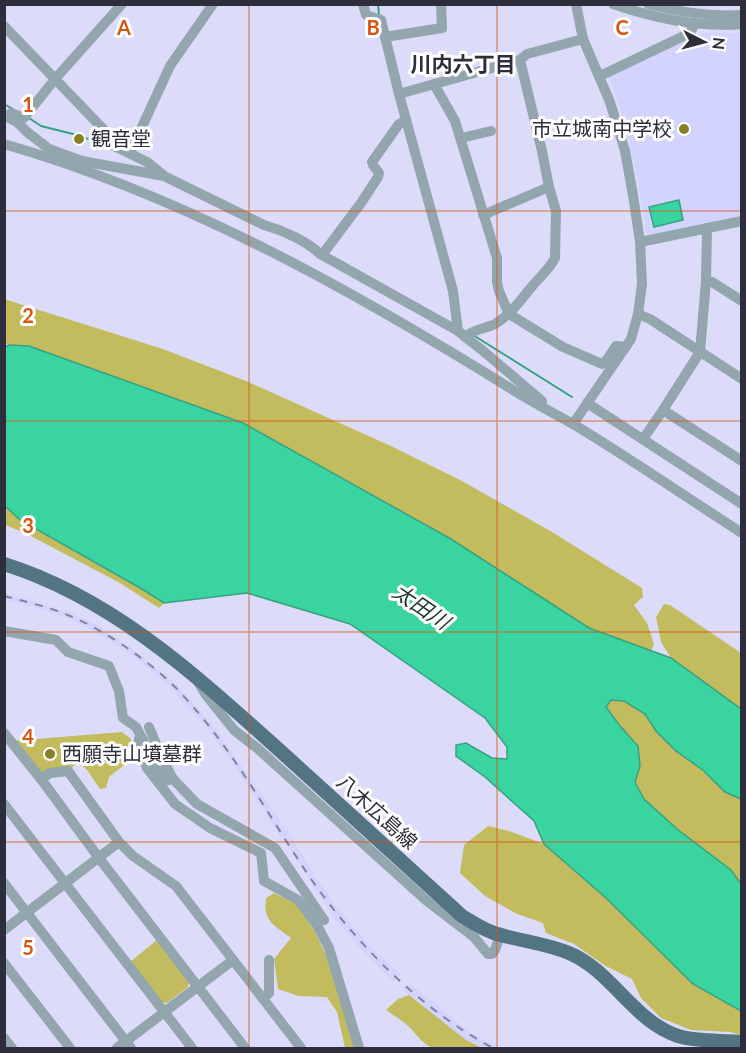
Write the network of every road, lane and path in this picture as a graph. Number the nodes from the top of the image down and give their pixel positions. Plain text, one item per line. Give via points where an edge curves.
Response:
1 (122, 4) edge
2 (213, 4) edge
3 (363, 4) edge
4 (441, 4) edge
5 (576, 4) edge
6 (613, 4) edge
7 (648, 4) edge
8 (674, 8) edge
9 (741, 15) edge
10 (695, 23) junction
11 (741, 24) edge
12 (4, 26) edge
13 (385, 37) junction
14 (584, 39) junction
15 (520, 60) junction
16 (600, 75) junction
17 (55, 79) junction
18 (434, 84) junction
19 (399, 94) junction
20 (4, 110) edge
21 (4, 115) edge
22 (406, 120) junction
23 (491, 131) dead end
24 (461, 138) junction
25 (4, 144) edge
26 (130, 153) junction
27 (164, 176) junction
28 (549, 187) junction
29 (483, 214) junction
30 (741, 221) edge
31 (707, 228) junction
32 (640, 242) junction
33 (322, 255) junction
34 (706, 281) junction
35 (741, 301) edge
36 (509, 314) junction
37 (638, 314) junction
38 (462, 334) junction
39 (626, 347) junction
40 (700, 352) junction
41 (741, 379) edge
42 (587, 403) junction
43 (663, 410) junction
44 (562, 418) junction
45 (573, 424) junction
46 (643, 439) junction
47 (741, 461) edge
48 (741, 504) edge
49 (741, 533) edge
50 (4, 564) edge
51 (4, 631) edge
52 (195, 676) junction
53 (149, 727) dead end
54 (4, 733) edge
55 (140, 734) junction
56 (41, 779) junction
57 (173, 779) junction
58 (4, 804) edge
59 (119, 842) junction
60 (99, 858) junction
61 (4, 883) edge
62 (65, 884) junction
63 (27, 912) junction
64 (324, 921) dead end
65 (4, 930) edge
66 (500, 935) junction
67 (233, 960) junction
68 (269, 960) dead end
69 (4, 963) edge
70 (198, 987) junction
71 (263, 999) junction
72 (164, 1013) junction
73 (4, 1038) edge
74 (741, 1042) edge
75 (125, 1046) edge
76 (12, 1048) edge
77 (70, 1048) edge
78 (192, 1048) edge
79 (245, 1048) edge
80 (301, 1048) edge
81 (359, 1048) edge

1 - 17 street
2 - 26 street via 170,66
3 - 13 street via 366,15 381,20
4 - 13 street via 442,28
5 - 14 street
6 - 10 street via 664,19
7 - 8 street
8 - 9 street
10 - 11 street
10 - 16 street via 690,33
12 - 17 street
13 - 19 street
14 - 15 street via 527,54
14 - 16 street
15 - 18 street
15 - 28 street
16 - 32 street via 625,151
17 - 20 street via 24,118
17 - 26 street via 106,132 110,144
18 - 19 street
18 - 24 street
19 - 22 street
21 - 27 street via 49,149 82,161
22 - 33 street via 372,162 378,177
22 - 38 street
23 - 24 street
24 - 29 street
25 - 44 street via 117,182 260,246 390,315
26 - 27 street
27 - 33 street via 276,228
28 - 29 street
28 - 36 street via 556,211 555,258
29 - 36 street via 497,258 499,291
30 - 31 street
31 - 32 street
31 - 34 street
32 - 37 street via 642,284
33 - 38 street
34 - 35 street
34 - 40 street
36 - 38 street via 493,325
36 - 39 street via 563,347 602,364 616,346
37 - 39 street
37 - 40 street
38 - 44 street
39 - 42 street
40 - 41 street
40 - 43 street
42 - 45 street
42 - 46 street
43 - 46 street
43 - 47 street
44 - 45 street
45 - 49 street
46 - 48 street
50 - 52 main road, 八木広島線 via 93,603 146,636
51 - 55 street via 56,640 68,652 109,666 119,691 123,718 136,726
52 - 66 main road, 八木広島線 via 462,916
52 - 66 street via 234,730 427,901 474,937 488,954 495,950
53 - 57 street
54 - 56 street
55 - 57 street via 165,781
55 - 81 street via 138,744 147,768 175,804 210,828 261,853 264,881 298,900 317,925 329,948
56 - 59 street via 68,771
56 - 60 street
57 - 64 street via 197,804 276,848
58 - 62 street
59 - 60 street
59 - 67 street via 132,856 176,886
60 - 62 street
60 - 70 street
61 - 63 street
62 - 63 street
62 - 72 street
63 - 65 street
63 - 75 street
66 - 74 main road, 八木広島線 via 570,954 595,969 641,1014 678,1036
67 - 70 street
67 - 71 street
68 - 71 street via 269,993
69 - 77 street
70 - 72 street
70 - 79 street
71 - 80 street
72 - 75 street
72 - 78 street
73 - 76 street

